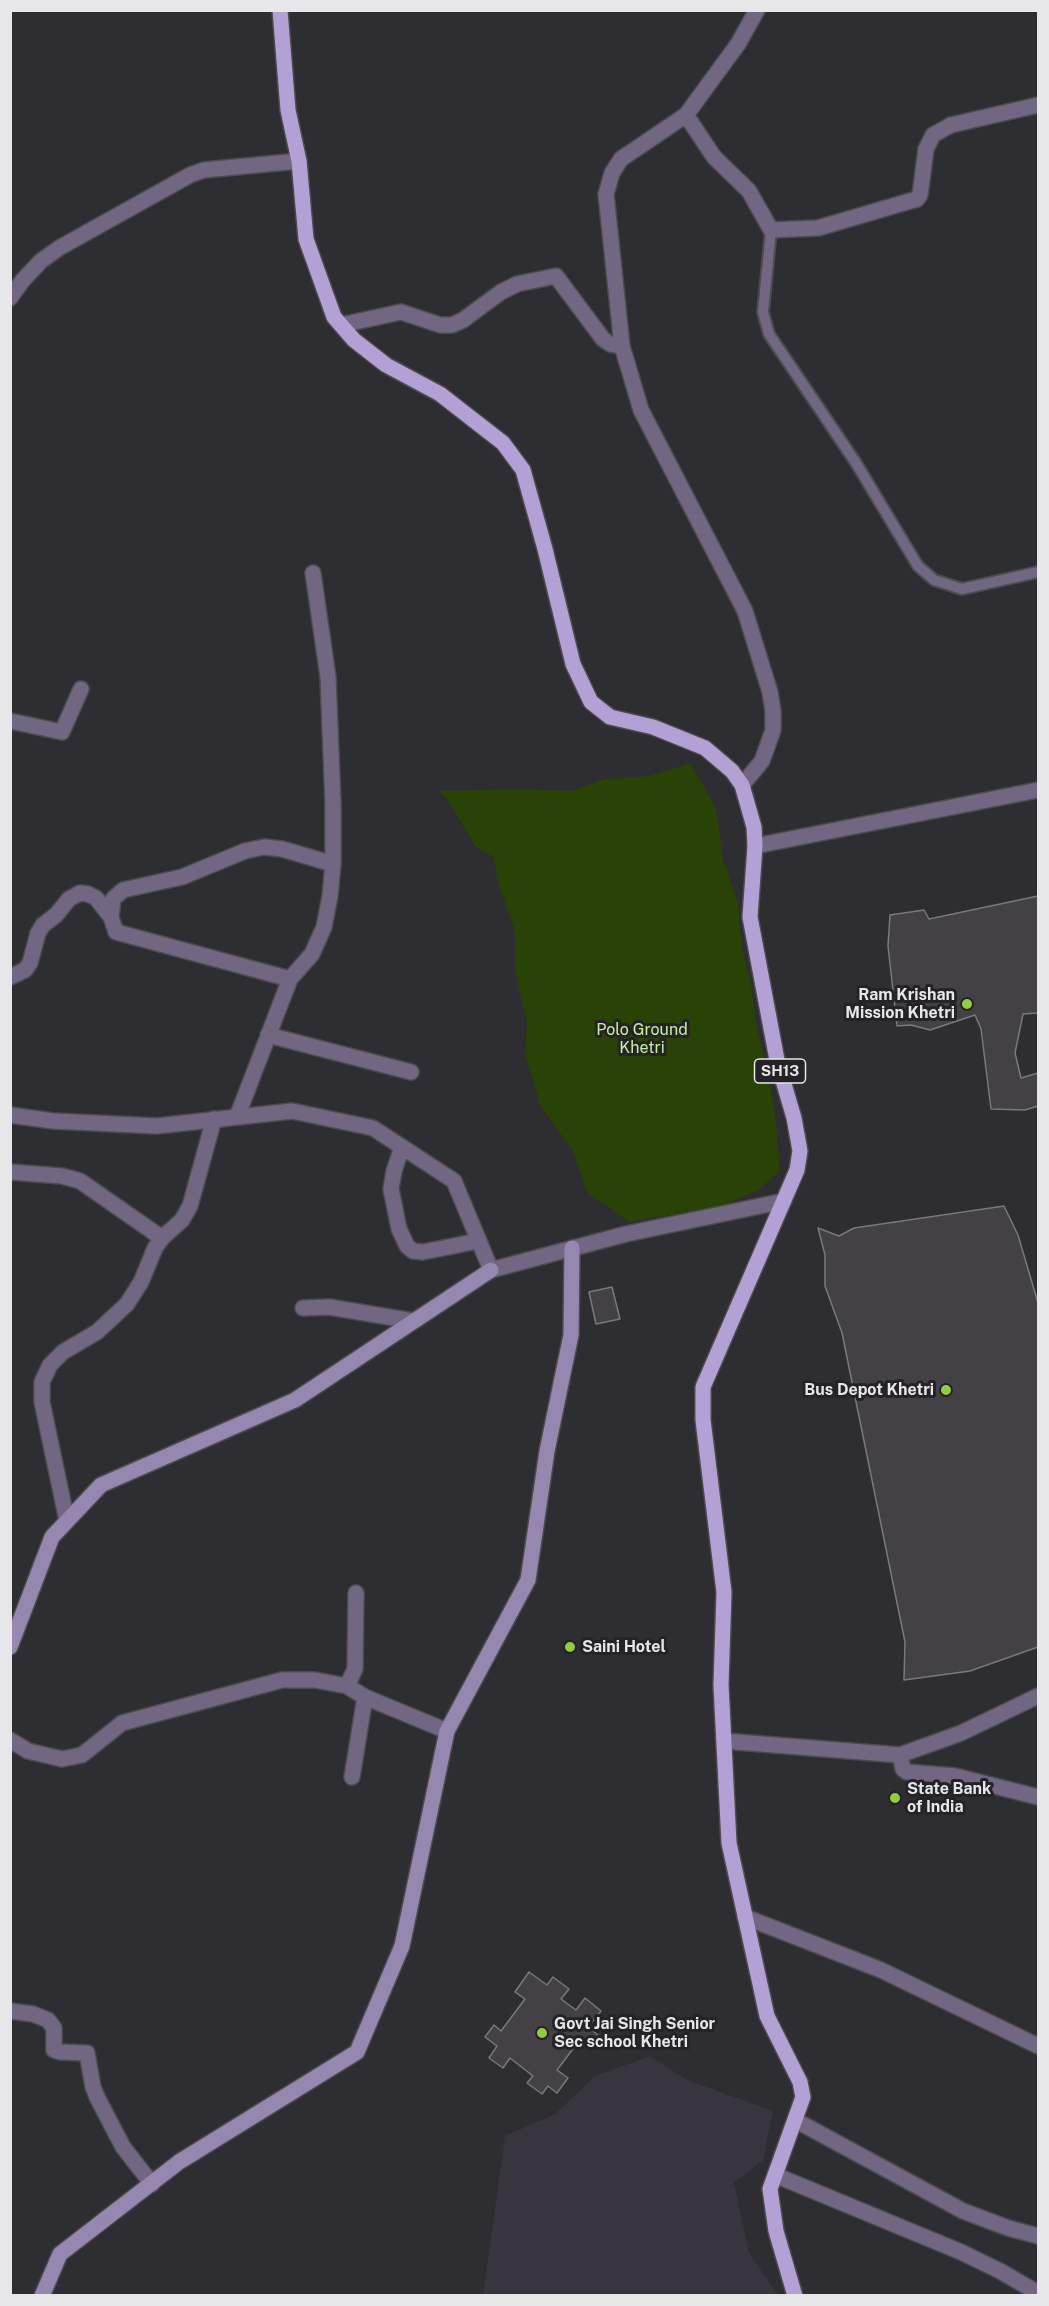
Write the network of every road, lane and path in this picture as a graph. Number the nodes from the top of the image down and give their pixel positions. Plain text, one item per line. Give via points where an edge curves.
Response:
1 (280, 10) edge
2 (757, 10) edge
3 (1038, 105) edge
4 (686, 116) junction
5 (295, 161) junction
6 (771, 230) junction
7 (10, 298) edge
8 (341, 325) junction
9 (622, 346) junction
10 (1038, 572) edge
11 (313, 573) dead end
12 (81, 689) dead end
13 (10, 721) edge
14 (742, 785) junction
15 (1038, 790) edge
16 (755, 846) junction
17 (333, 864) junction
18 (111, 917) junction
19 (10, 977) edge
20 (290, 979) junction
21 (268, 1035) junction
22 (411, 1072) dead end
23 (10, 1115) edge
24 (237, 1117) junction
25 (214, 1119) junction
26 (402, 1147) junction
27 (10, 1172) edge
28 (784, 1201) junction
29 (162, 1238) junction
30 (478, 1241) junction
31 (572, 1248) junction
32 (491, 1269) junction
33 (303, 1308) dead end
34 (413, 1321) junction
35 (67, 1521) junction
36 (356, 1593) dead end
37 (10, 1647) edge
38 (347, 1686) junction
39 (1038, 1696) edge
40 (364, 1697) junction
41 (447, 1731) junction
42 (10, 1740) edge
43 (724, 1741) junction
44 (900, 1755) junction
45 (352, 1777) dead end
46 (1038, 1797) edge
47 (745, 1917) junction
48 (10, 2011) edge
49 (1038, 2046) edge
50 (795, 2120) junction
51 (775, 2175) junction
52 (152, 2184) junction
53 (1038, 2236) edge
54 (1038, 2293) edge
55 (42, 2295) edge
56 (795, 2295) edge

1 - 5 main road, SH13
2 - 4 street via 738,44
3 - 6 street via 951,125 933,135 926,149 920,195 916,199 818,228
4 - 6 street via 714,157 748,191
4 - 9 street via 621,159 606,194
5 - 7 street via 204,170 190,175 59,248 41,261
5 - 8 main road, SH13 via 306,239 334,317
6 - 10 lane via 763,293 769,334 856,463 918,566 934,580 962,589
8 - 9 street via 401,312 452,325 501,292 556,276 603,339
8 - 14 main road, SH13 via 386,365 440,394 471,417 503,443 523,470 573,664 591,702 610,717 653,727 705,748
9 - 14 street via 641,410 745,611 765,671 773,730 762,761
11 - 17 street via 328,677
12 - 13 street via 62,732
14 - 16 main road, SH13
15 - 16 street
16 - 28 main road, SH13 via 750,917 777,1060 800,1151
17 - 18 street via 282,849 245,851 182,877 123,890 113,899
17 - 20 street via 324,927 312,954
18 - 19 street via 96,898 80,892 43,925 30,963
18 - 20 street via 114,929 120,933
20 - 21 street
21 - 22 street
21 - 24 street
23 - 25 street via 156,1126
24 - 25 street
24 - 26 street via 291,1111 373,1128
25 - 29 street via 190,1206 182,1220
26 - 30 street via 454,1181
26 - 30 street via 391,1190 399,1229 407,1246 423,1252
27 - 29 street via 80,1181
28 - 31 street
28 - 43 main road, SH13 via 703,1387 703,1420 724,1592
29 - 35 street via 127,1304 97,1332 63,1352 50,1365 42,1382 42,1402
30 - 32 street
31 - 32 street
31 - 41 street via 571,1335 547,1451 528,1580
32 - 34 street
33 - 34 street via 329,1307
34 - 35 street via 294,1400 101,1485
35 - 37 street via 52,1537
36 - 38 street via 355,1669
38 - 40 street
38 - 42 street via 315,1680 282,1680 122,1723 82,1755 62,1759 28,1751
39 - 44 street via 961,1733
40 - 41 street
40 - 45 street
41 - 52 street via 402,1946 357,2052 179,2162
43 - 44 street
43 - 47 main road, SH13 via 729,1843
44 - 46 street via 907,1772 955,1776
47 - 49 street via 880,1970
47 - 50 main road, SH13 via 767,2016 800,2082 803,2097
48 - 52 street via 48,2020 54,2028 54,2050 87,2053 97,2097 123,2146
50 - 51 main road, SH13
50 - 53 street via 963,2211
51 - 54 street via 961,2252
51 - 56 main road, SH13 via 770,2189 776,2231
52 - 55 street via 60,2254

